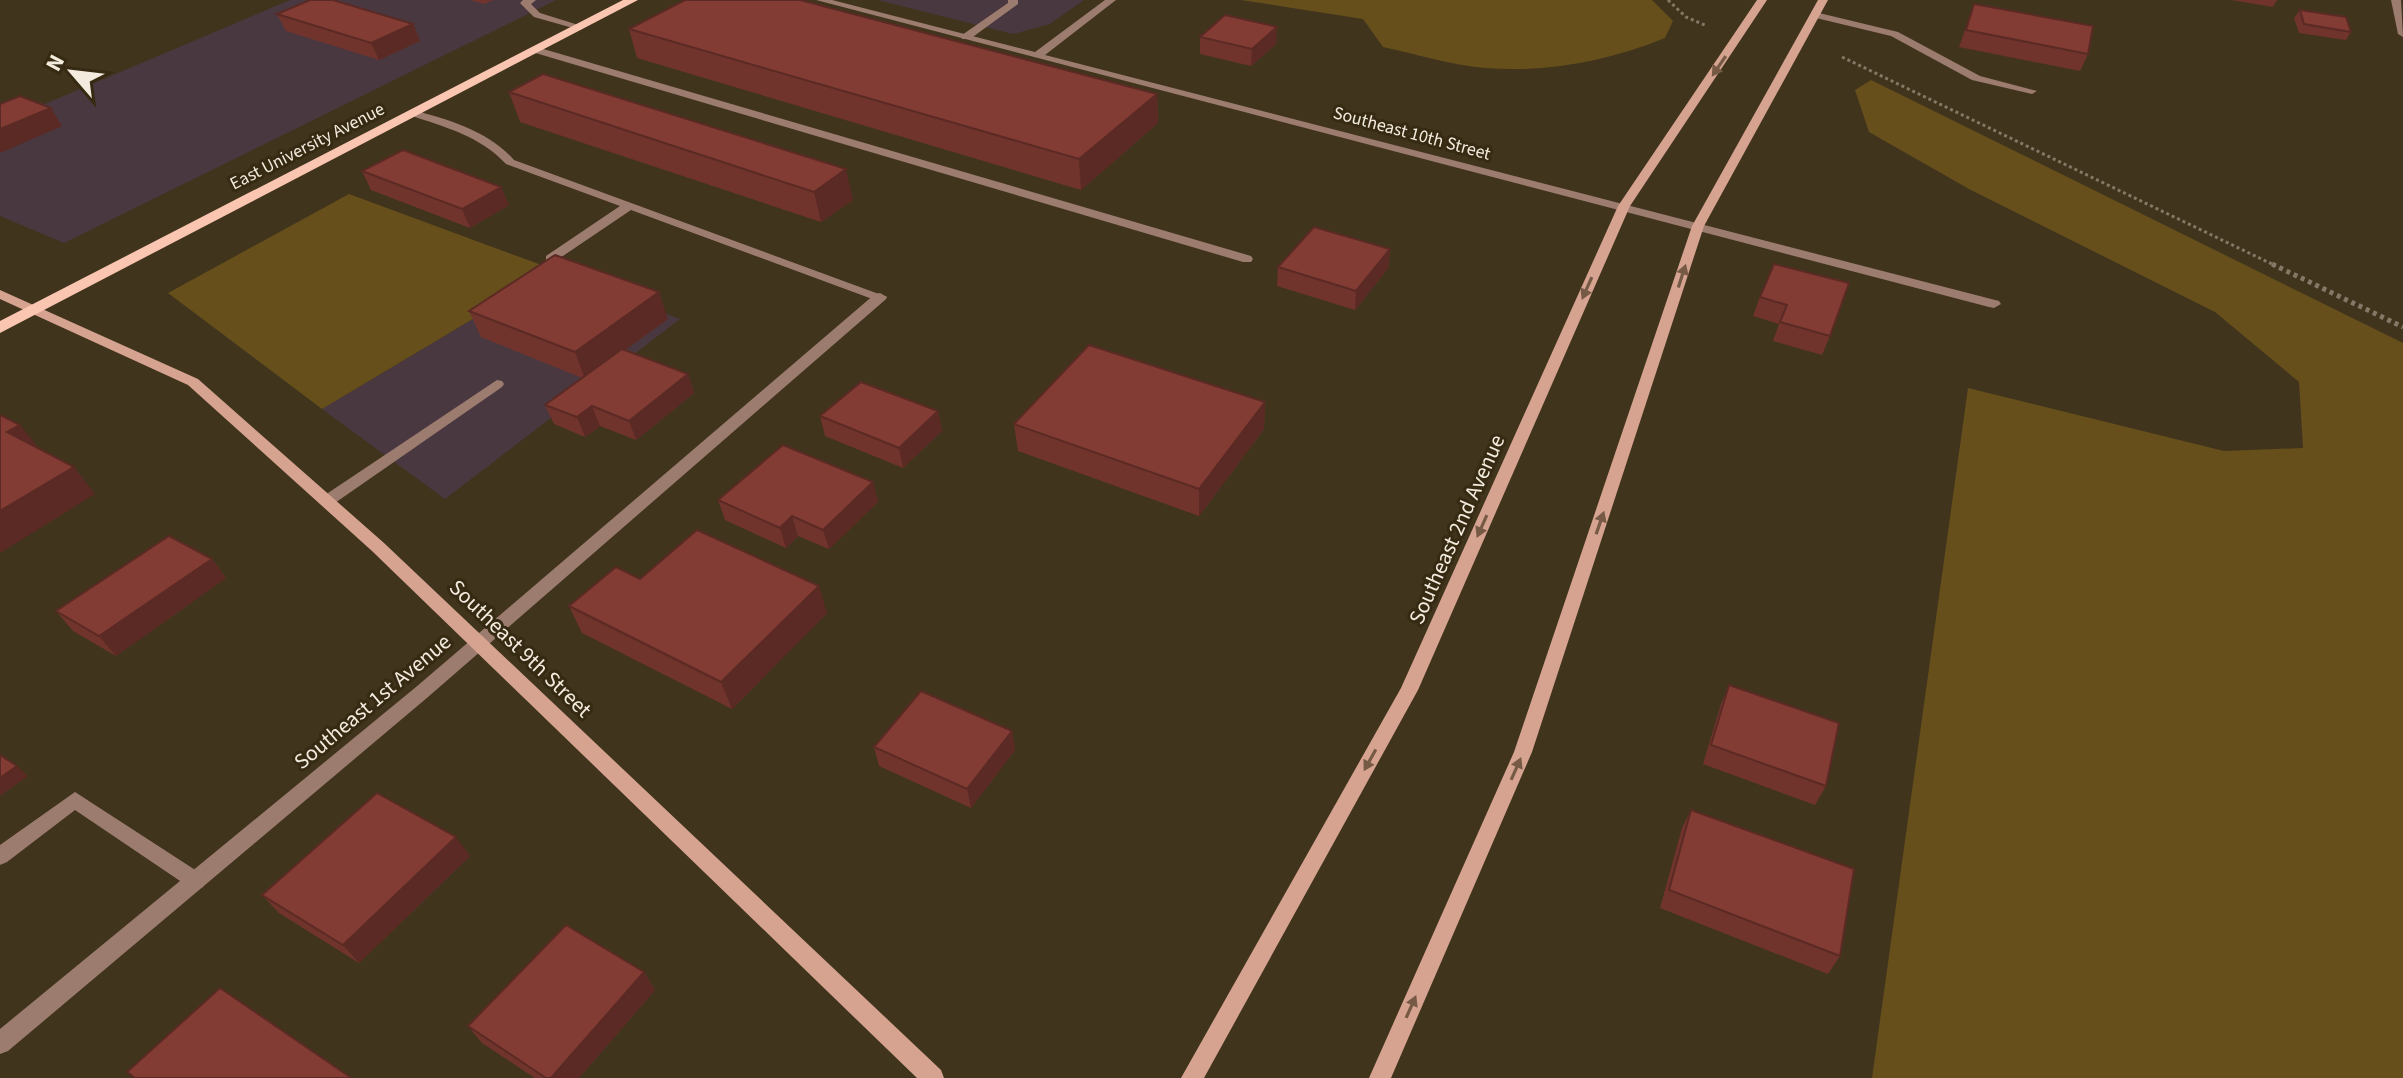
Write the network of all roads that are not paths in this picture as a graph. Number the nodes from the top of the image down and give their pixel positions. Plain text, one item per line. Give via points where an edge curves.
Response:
1 (531, 0) edge
2 (632, 0) edge
3 (821, 0) edge
4 (1013, 0) edge
5 (1111, 0) edge
6 (1762, 0) edge
7 (2396, 0) edge
8 (1819, 7) edge
9 (580, 27) junction
10 (2403, 34) edge
11 (966, 37) junction
12 (536, 50) junction
13 (1038, 55) junction
14 (2032, 91) dead end
15 (413, 113) junction
16 (629, 206) junction
17 (1624, 206) junction
18 (1698, 226) junction
19 (550, 259) edge
20 (1247, 259) dead end
21 (0, 294) edge
22 (1994, 304) dead end
23 (35, 310) junction
24 (0, 328) edge
25 (497, 384) dead end
26 (327, 501) junction
27 (478, 643) junction
28 (0, 856) edge
29 (196, 881) junction
30 (0, 1043) edge
31 (933, 1078) edge
32 (1192, 1078) edge
33 (1380, 1078) edge

1 - 9 street via 525,3 537,15
2 - 9 main road, East University Avenue
3 - 11 street, Southeast 10th Street
4 - 11 street
5 - 13 street
6 -> 17 street, Southeast 2nd Avenue
7 - 10 street
8 - 14 street via 1894,34 1976,78
8 - 18 street
9 - 12 main road, East University Avenue
11 - 13 street, Southeast 10th Street
12 - 15 main road, East University Avenue
12 - 20 street
13 - 17 street, Southeast 10th Street
15 - 16 street via 481,137 510,162
15 - 23 main road, East University Avenue
16 - 19 street
16 - 27 street, Southeast 1st Avenue via 880,297
17 - 18 street, Southeast 10th Street
17 -> 32 street, Southeast 2nd Avenue via 1409,690
18 - 22 street, Southeast 10th Street
33 -> 18 street via 1523,752
21 - 23 street, Southeast 9th Street
23 - 24 main road, East University Avenue
23 - 26 street, Southeast 9th Street via 193,382
25 - 26 street
26 - 27 street, Southeast 9th Street
27 - 29 street, Southeast 1st Avenue
27 - 31 street, Southeast 9th Street
28 - 29 street via 75,800
29 - 30 street, Southeast 1st Avenue

